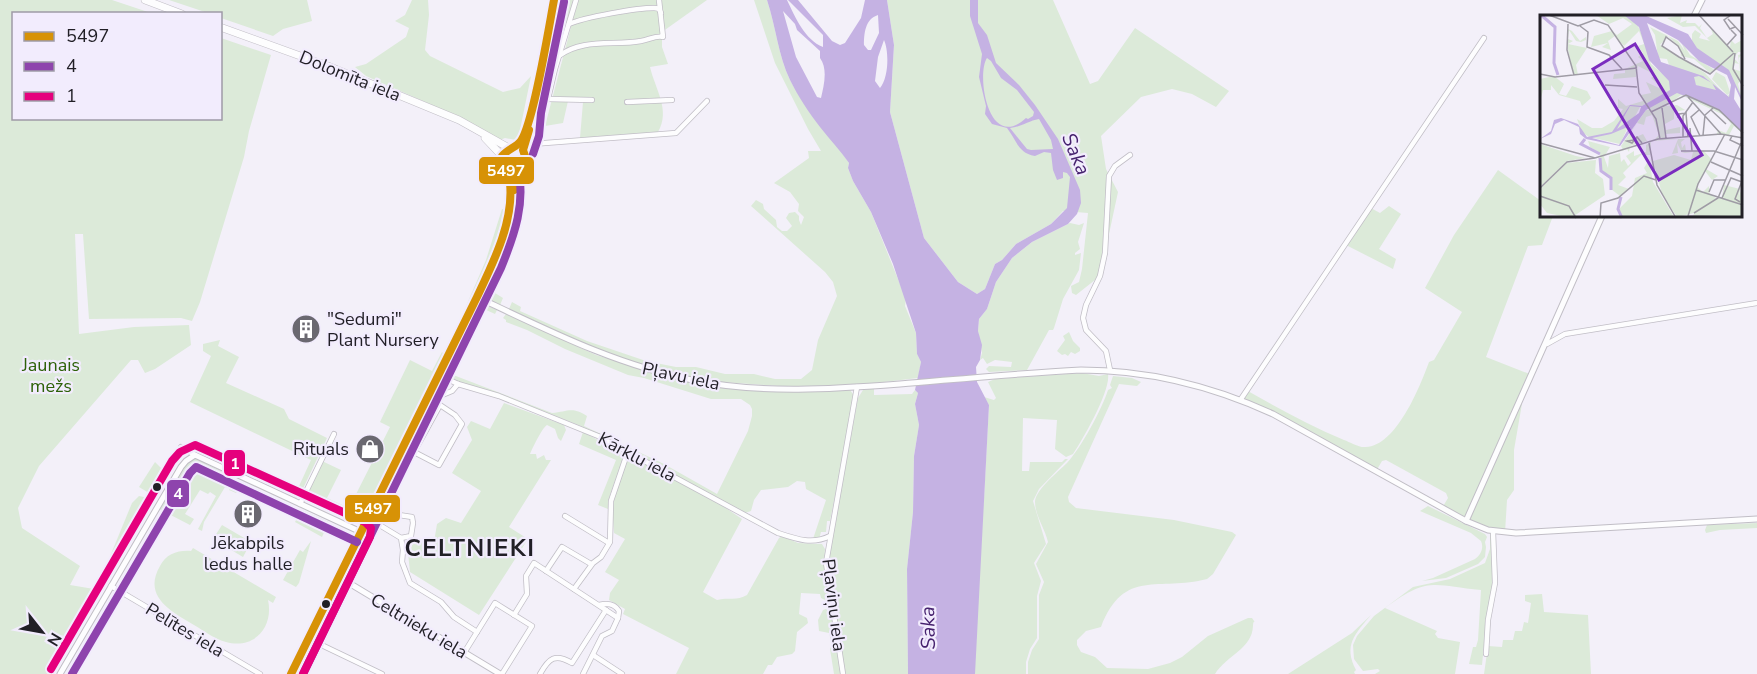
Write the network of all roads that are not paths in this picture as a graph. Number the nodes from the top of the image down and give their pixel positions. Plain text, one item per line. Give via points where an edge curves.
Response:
1 (145, 0) edge
2 (554, 0) edge
3 (576, 0) edge
4 (659, 0) edge
5 (1702, 0) edge
6 (177, 12) edge
7 (661, 13) junction
8 (1694, 15) edge
9 (569, 24) junction
10 (222, 28) edge
11 (1484, 38) dead end
12 (559, 56) junction
13 (534, 95) junction
14 (548, 99) junction
15 (592, 100) dead end
16 (672, 100) dead end
17 (707, 101) dead end
18 (627, 102) dead end
19 (531, 111) junction
20 (477, 130) junction
21 (512, 147) junction
22 (525, 153) junction
23 (502, 156) junction
24 (1130, 156) dead end
25 (507, 169) junction
26 (517, 171) junction
27 (508, 212) junction
28 (1601, 218) edge
29 (477, 297) junction
30 (1757, 303) edge
31 (1546, 344) junction
32 (1110, 370) junction
33 (439, 375) junction
34 (458, 384) junction
35 (857, 387) junction
36 (1240, 399) junction
37 (440, 405) junction
38 (334, 434) dead end
39 (181, 447) dead end
40 (404, 447) junction
41 (414, 452) junction
42 (628, 452) junction
43 (195, 455) junction
44 (300, 504) junction
45 (565, 516) dead end
46 (368, 518) junction
47 (1757, 519) edge
48 (1466, 521) junction
49 (375, 523) junction
50 (1493, 531) junction
51 (362, 532) junction
52 (830, 536) junction
53 (401, 538) junction
54 (609, 543) junction
55 (591, 564) junction
56 (546, 571) junction
57 (339, 577) junction
58 (111, 586) junction
59 (574, 589) junction
60 (599, 605) junction
61 (606, 610) junction
62 (514, 615) junction
63 (618, 618) junction
64 (477, 632) junction
65 (309, 639) junction
66 (464, 652) junction
67 (1486, 654) dead end
68 (593, 655) junction
69 (541, 672) edge
70 (60, 674) edge
71 (260, 674) edge
72 (291, 674) edge
73 (382, 674) edge
74 (501, 674) edge
75 (549, 674) edge
76 (583, 674) edge
77 (622, 674) edge
78 (843, 674) edge

1 - 6 main road
2 - 13 main road
3 - 9 street
4 - 7 street
5 - 8 street
7 - 9 street via 654,8
7 - 12 street via 663,37 582,46
9 - 12 street
10 - 20 main road, Dolomīta iela via 328,66
11 - 36 street
12 - 14 street
13 - 14 street
13 - 19 main road
14 - 15 street
16 - 18 street
17 - 22 street via 676,133 537,144
19 - 21 main road via 522,141
19 - 22 main road
20 - 21 main road, Dolomīta iela
20 - 23 main road, Dolomīta iela
21 - 22 main road
21 - 23 main road
22 - 26 main road via 523,168
23 - 25 main road
24 - 32 street via 1115,166 1109,176 1105,253 1083,318 1086,330 1104,345
25 - 26 main road
25 - 27 main road
26 - 27 main road
27 - 29 main road
28 - 31 street
29 - 33 main road
29 - 35 street, Pļavu iela via 587,349 659,372 733,386 812,390
30 - 31 street via 1565,334
31 - 48 street
32 - 35 street, Pļavu iela
32 - 36 street, Pļavu iela via 1150,375
33 - 34 street, Kārklu iela
33 - 40 main road
34 - 37 street via 440,396
34 - 42 street, Kārklu iela via 542,413
35 - 52 street, Pļaviņu iela
36 - 48 street, Pļavu iela
37 - 41 street
37 - 41 street via 457,417 461,428 439,465
38 - 44 street
39 - 43 street
40 - 41 street
40 - 46 main road
42 - 52 street, Kārklu iela via 778,533 801,541
42 - 54 street via 611,501
43 - 44 street
43 - 58 street via 182,467
44 - 51 street
45 - 54 street
46 - 49 street
46 - 51 main road
47 - 50 street, Pļavu iela via 1516,533
48 - 50 street, Pļavu iela
49 - 53 street
49 - 53 street via 388,513 412,517 411,535
50 - 67 street via 1495,583
51 - 57 main road
52 - 78 street, Pļaviņu iela via 826,563
53 - 64 street via 402,562 410,583 443,603 454,617
54 - 55 street via 601,557
55 - 56 street via 562,547
55 - 59 street
56 - 59 street
56 - 62 street via 534,563 526,575 527,594
57 - 65 main road
57 - 66 street, Celtnieku iela
58 - 70 street
58 - 71 street, Pelītes iela
59 - 60 street
60 - 61 street
60 - 63 street via 608,603 615,607
61 - 63 street
61 - 69 street via 572,663 557,657
62 - 64 street via 495,603
62 - 74 street via 532,626
63 - 68 street via 612,631 602,636
64 - 66 street
65 - 72 main road
65 - 73 street
66 - 74 street, Celtnieku iela
68 - 76 street
68 - 77 street
69 - 75 street

